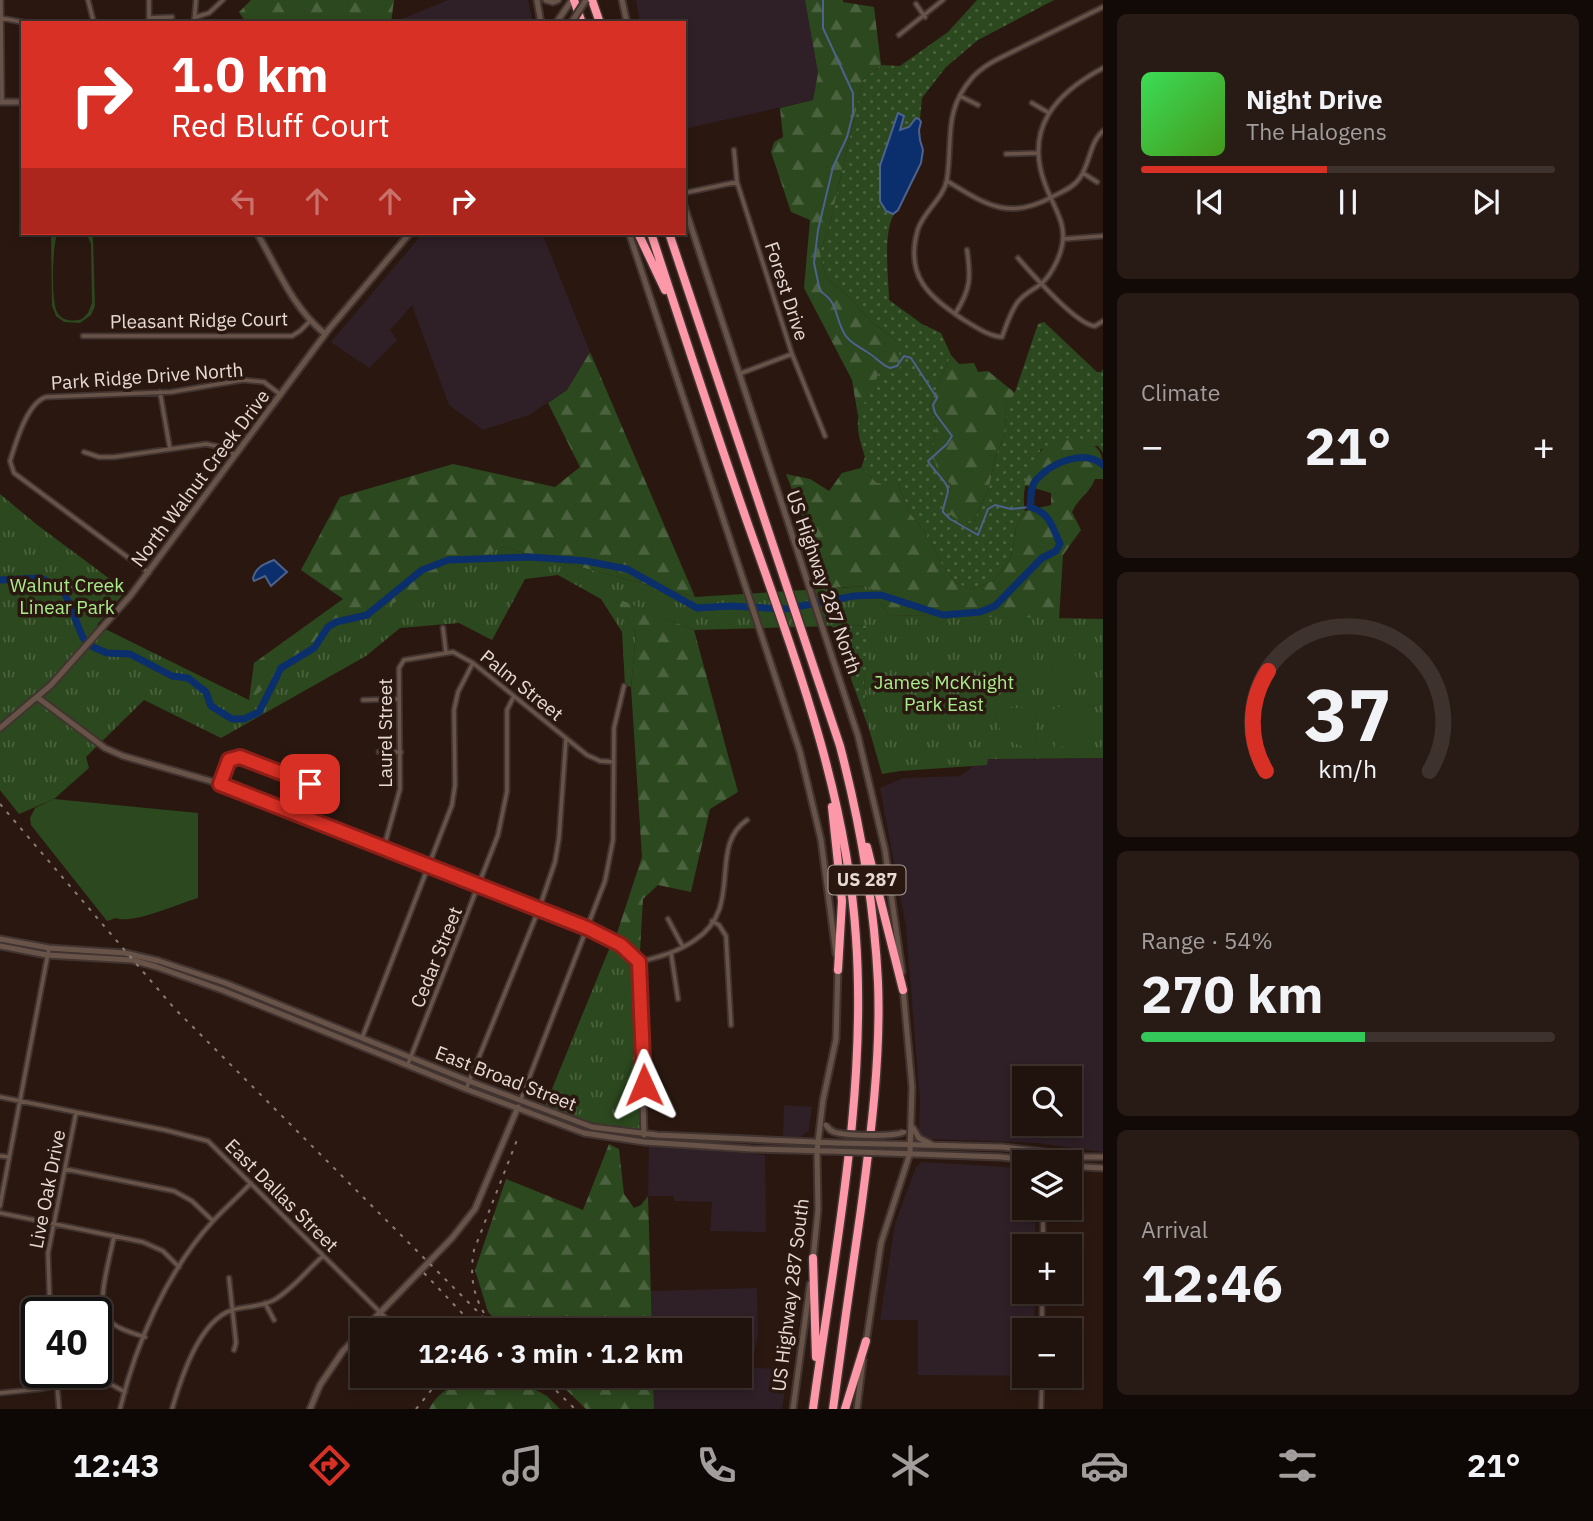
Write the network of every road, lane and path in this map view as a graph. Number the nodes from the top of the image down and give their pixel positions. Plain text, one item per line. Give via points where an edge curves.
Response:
1 (1, 0) edge
2 (88, 0) edge
3 (149, 0) edge
4 (196, 0) edge
5 (223, 0) edge
6 (537, 0) edge
7 (573, 0) edge
8 (586, 0) edge
9 (592, 0) edge
10 (622, 0) edge
11 (943, 0) edge
12 (916, 4) dead end
13 (1103, 7) edge
14 (172, 17) dead end
15 (196, 17) junction
16 (925, 17) junction
17 (1, 18) edge
18 (93, 21) edge
19 (149, 21) edge
20 (195, 21) edge
21 (541, 21) edge
22 (557, 21) edge
23 (572, 21) edge
24 (581, 21) edge
25 (599, 21) edge
26 (626, 21) edge
27 (21, 22) edge
28 (900, 35) dead end
29 (1103, 68) edge
30 (960, 96) junction
31 (1, 102) edge
32 (21, 102) edge
33 (1031, 103) dead end
34 (978, 105) dead end
35 (1049, 113) junction
36 (1103, 131) edge
37 (734, 150) dead end
38 (1038, 153) junction
39 (1006, 154) dead end
40 (1083, 173) junction
41 (947, 181) junction
42 (737, 182) junction
43 (1097, 182) dead end
44 (686, 193) edge
45 (1052, 197) junction
46 (686, 211) edge
47 (258, 235) edge
48 (408, 235) edge
49 (629, 235) edge
50 (639, 235) edge
51 (652, 235) edge
52 (673, 235) edge
53 (1103, 236) edge
54 (1063, 239) junction
55 (967, 250) dead end
56 (1018, 258) dead end
57 (1041, 284) junction
58 (674, 305) junction
59 (955, 314) junction
60 (310, 321) junction
61 (1103, 321) edge
62 (325, 334) junction
63 (83, 336) dead end
64 (792, 354) junction
65 (738, 374) junction
66 (160, 392) junction
67 (281, 395) junction
68 (825, 436) dead end
69 (170, 449) junction
70 (84, 452) dead end
71 (236, 455) junction
72 (149, 573) junction
73 (443, 628) dead end
74 (446, 653) junction
75 (404, 660) joint
76 (473, 663) junction
77 (624, 686) dead end
78 (514, 696) junction
79 (37, 697) junction
80 (398, 699) junction
81 (363, 700) dead end
82 (0, 727) edge
83 (566, 738) junction
84 (379, 752) dead end
85 (401, 752) junction
86 (614, 762) junction
87 (831, 783) junction
88 (220, 784) junction
89 (310, 784) dead end
90 (856, 808) junction
91 (747, 820) dead end
92 (384, 848) junction
93 (429, 865) junction
94 (480, 885) junction
95 (539, 909) junction
96 (668, 919) dead end
97 (712, 922) junction
98 (587, 928) junction
99 (0, 939) edge
100 (0, 946) edge
101 (683, 947) junction
102 (108, 951) junction
103 (48, 952) junction
104 (671, 953) junction
105 (109, 958) junction
106 (639, 962) junction
107 (158, 964) junction
108 (838, 970) junction
109 (224, 986) junction
110 (903, 990) junction
111 (257, 996) junction
112 (678, 999) dead end
113 (254, 1003) junction
114 (730, 1025) dead end
115 (362, 1038) junction
116 (359, 1045) junction
117 (409, 1061) junction
118 (469, 1081) junction
119 (466, 1089) junction
120 (0, 1097) edge
121 (21, 1101) junction
122 (520, 1101) junction
123 (822, 1106) junction
124 (517, 1108) junction
125 (76, 1113) junction
126 (575, 1123) junction
127 (912, 1125) junction
128 (572, 1130) junction
129 (607, 1131) junction
130 (644, 1134) junction
131 (683, 1137) junction
132 (605, 1138) junction
133 (752, 1140) junction
134 (643, 1142) junction
135 (818, 1143) junction
136 (683, 1144) junction
137 (910, 1145) junction
138 (934, 1145) junction
139 (751, 1149) junction
140 (1029, 1150) edge
141 (795, 1151) junction
142 (817, 1151) junction
143 (910, 1153) junction
144 (927, 1155) junction
145 (1082, 1155) edge
146 (0, 1156) edge
147 (9, 1157) junction
148 (1103, 1157) edge
149 (1012, 1159) edge
150 (818, 1165) junction
151 (907, 1166) junction
152 (1082, 1167) edge
153 (1103, 1168) edge
154 (65, 1169) junction
155 (251, 1183) junction
156 (0, 1206) edge
157 (0, 1213) edge
158 (213, 1221) junction
159 (54, 1224) junction
160 (114, 1236) junction
161 (323, 1256) junction
162 (813, 1258) junction
163 (178, 1267) junction
164 (229, 1278) dead end
165 (49, 1297) edge
166 (265, 1303) junction
167 (233, 1310) junction
168 (379, 1311) junction
169 (386, 1318) edge
170 (274, 1321) dead end
171 (145, 1337) junction
172 (866, 1341) junction
173 (234, 1350) dead end
174 (817, 1379) junction
175 (112, 1386) edge
176 (32, 1388) edge
177 (58, 1388) edge
178 (1042, 1388) edge
179 (125, 1392) junction
180 (0, 1393) edge
181 (59, 1409) edge
182 (120, 1409) edge
183 (172, 1409) edge
184 (310, 1409) edge
185 (793, 1409) edge
186 (813, 1409) edge
187 (833, 1409) edge
188 (845, 1409) edge
189 (857, 1409) edge
190 (1041, 1409) edge

1 - 17 street
2 - 18 street
3 - 19 street
4 - 15 street
5 - 15 street via 209,13
6 - 21 main road
7 - 22 main road
7 - 24 highway
8 - 23 main road, bridge
9 - 25 highway
10 - 26 main road
11 - 16 street
12 - 16 street
13 - 30 street via 985,66
14 - 19 street
15 - 20 street
16 - 28 street
17 - 27 street
17 - 31 street
29 - 35 street via 1070,88
30 - 34 street
30 - 41 street via 949,123
31 - 32 main road
33 - 35 street
35 - 38 street
36 - 40 street
37 - 42 street, Forest Drive
38 - 39 street
38 - 45 street
40 - 43 street
40 - 45 street via 1076,183
41 - 45 street via 1005,209 1027,208
41 - 59 street via 919,225 914,253 918,276 931,297
42 - 44 street
42 - 64 street, Forest Drive
45 - 54 street
46 - 65 main road, US Highway 287 North
47 - 60 main road
48 - 62 main road, North Walnut Creek Drive
49 - 108 main road via 800,752 812,796
50 - 58 highway
51 - 58 highway, US 287
52 - 90 highway, US 287 via 841,746
53 - 54 street
54 - 57 street via 1056,263
55 - 59 street via 970,282
56 - 57 street
57 - 59 street via 1017,303 1002,337 994,337
57 - 61 street via 1083,323 1095,326
58 - 87 highway, US 287
60 - 62 main road
60 - 63 street, Pleasant Ridge Court via 292,336
62 - 67 main road, North Walnut Creek Drive
64 - 65 street
64 - 68 street, Forest Drive
65 - 110 main road, US Highway 287 North via 858,736 879,820
66 - 67 street, Park Ridge Drive North via 243,380 264,382
66 - 69 street
66 - 72 street, Park Ridge Drive North via 38,399 10,461 22,480
67 - 71 main road, North Walnut Creek Drive
69 - 70 street via 114,457
69 - 71 street via 206,444
71 - 72 main road, North Walnut Creek Drive
72 - 79 main road, North Walnut Creek Drive
73 - 74 street
74 - 75 street, Palm Street
74 - 76 street, Palm Street
75 - 80 street, Laurel Street via 399,668
76 - 78 street, Palm Street
76 - 93 street via 454,710 452,805
77 - 86 street via 614,728
78 - 83 street, Palm Street
78 - 94 street, Cedar Street via 507,710 508,775 502,819
79 - 82 main road, North Walnut Creek Drive
79 - 88 main road via 114,752
80 - 81 street
80 - 85 street, Laurel Street
83 - 86 street, Palm Street via 592,758
83 - 95 street via 559,838
84 - 85 street
85 - 92 street, Laurel Street via 398,801
86 - 98 street via 613,840 605,881
87 - 108 highway via 842,901
87 - 174 highway, US 287 via 853,902 859,1034 852,1131
88 - 89 street via 229,760 240,757
88 - 92 main road
90 - 110 highway
90 - 187 highway, US 287 via 878,981 877,1053 868,1157
91 - 97 street via 736,827 728,843 724,894
92 - 93 main road
93 - 94 main road
93 - 115 street
94 - 95 main road
94 - 117 street, Cedar Street
95 - 98 main road
95 - 118 street
96 - 101 street
97 - 101 street
97 - 114 street via 726,936
98 - 106 main road via 621,945
98 - 122 street
99 - 103 main road, East Broad Street
100 - 103 main road, East Broad Street
101 - 104 street
102 - 103 main road, East Broad Street
102 - 105 main road
102 - 107 main road, East Broad Street via 134,954
103 - 105 main road, East Broad Street
103 - 121 street
104 - 106 street
104 - 112 street
105 - 107 main road, East Broad Street
106 - 130 main road
107 - 109 main road, East Broad Street
108 - 123 main road via 836,1040
109 - 111 main road, East Broad Street
109 - 113 main road, East Broad Street
110 - 127 main road, US Highway 287 North
111 - 113 main road
111 - 115 main road, East Broad Street
113 - 116 main road, East Broad Street
115 - 116 street
115 - 117 main road, East Broad Street
116 - 117 main road, East Broad Street
117 - 118 main road, East Broad Street
117 - 119 main road, East Broad Street
118 - 119 street
118 - 122 main road, East Broad Street
119 - 124 main road, East Broad Street
120 - 121 street, East Dallas Street
121 - 125 street, East Dallas Street
121 - 147 street
122 - 124 main road
122 - 126 main road, East Broad Street
123 - 127 main road, bridge via 826,1125 839,1133 895,1135
123 - 135 main road
124 - 128 main road, East Broad Street
124 - 168 main road via 475,1209
125 - 154 street, Live Oak Drive
125 - 155 street, East Dallas Street via 201,1138
126 - 128 main road
126 - 129 main road, East Broad Street
127 - 137 main road, US Highway 287 North
127 - 138 main road via 919,1138
128 - 132 main road, East Broad Street
129 - 130 main road, East Broad Street
129 - 132 main road
130 - 131 main road, East Broad Street
130 - 134 main road
131 - 133 main road, East Broad Street
131 - 136 main road
132 - 134 main road, East Broad Street
133 - 135 main road, East Broad Street
133 - 139 main road
134 - 136 main road, East Broad Street
135 - 137 main road, East Broad Street, bridge
135 - 142 main road, US Highway 287 South
136 - 139 main road, East Broad Street
137 - 138 main road, East Broad Street
137 - 143 main road
138 - 140 main road, East Broad Street
139 - 141 main road, East Broad Street
141 - 142 main road, East Broad Street
141 - 150 main road via 810,1155
142 - 143 main road, East Broad Street, bridge
142 - 150 main road, US Highway 287 South
143 - 144 main road, East Broad Street
143 - 151 main road
144 - 149 main road, East Broad Street
144 - 151 main road
145 - 148 main road, East Broad Street
146 - 147 street
147 - 156 street
150 - 162 main road, US Highway 287 South
151 - 172 main road via 884,1230
152 - 153 main road
154 - 158 street via 174,1191
154 - 159 street, Live Oak Drive
155 - 158 street
155 - 161 street, East Dallas Street
157 - 159 street
158 - 163 street
159 - 160 street
159 - 165 street, Live Oak Drive via 47,1269
160 - 163 street via 153,1245
160 - 171 street via 104,1312 113,1323
161 - 166 street via 278,1298
161 - 168 street, East Dallas Street
162 - 174 highway
162 - 185 main road, US Highway 287 South
163 - 171 street
164 - 167 street
166 - 167 street
166 - 170 street
167 - 173 street
167 - 183 street via 206,1329
168 - 169 street, East Dallas Street
168 - 184 main road via 329,1369
171 - 179 street
172 - 188 highway
172 - 189 main road
174 - 186 highway, US 287
175 - 179 street
176 - 180 street
177 - 181 street
178 - 190 street
179 - 182 street

